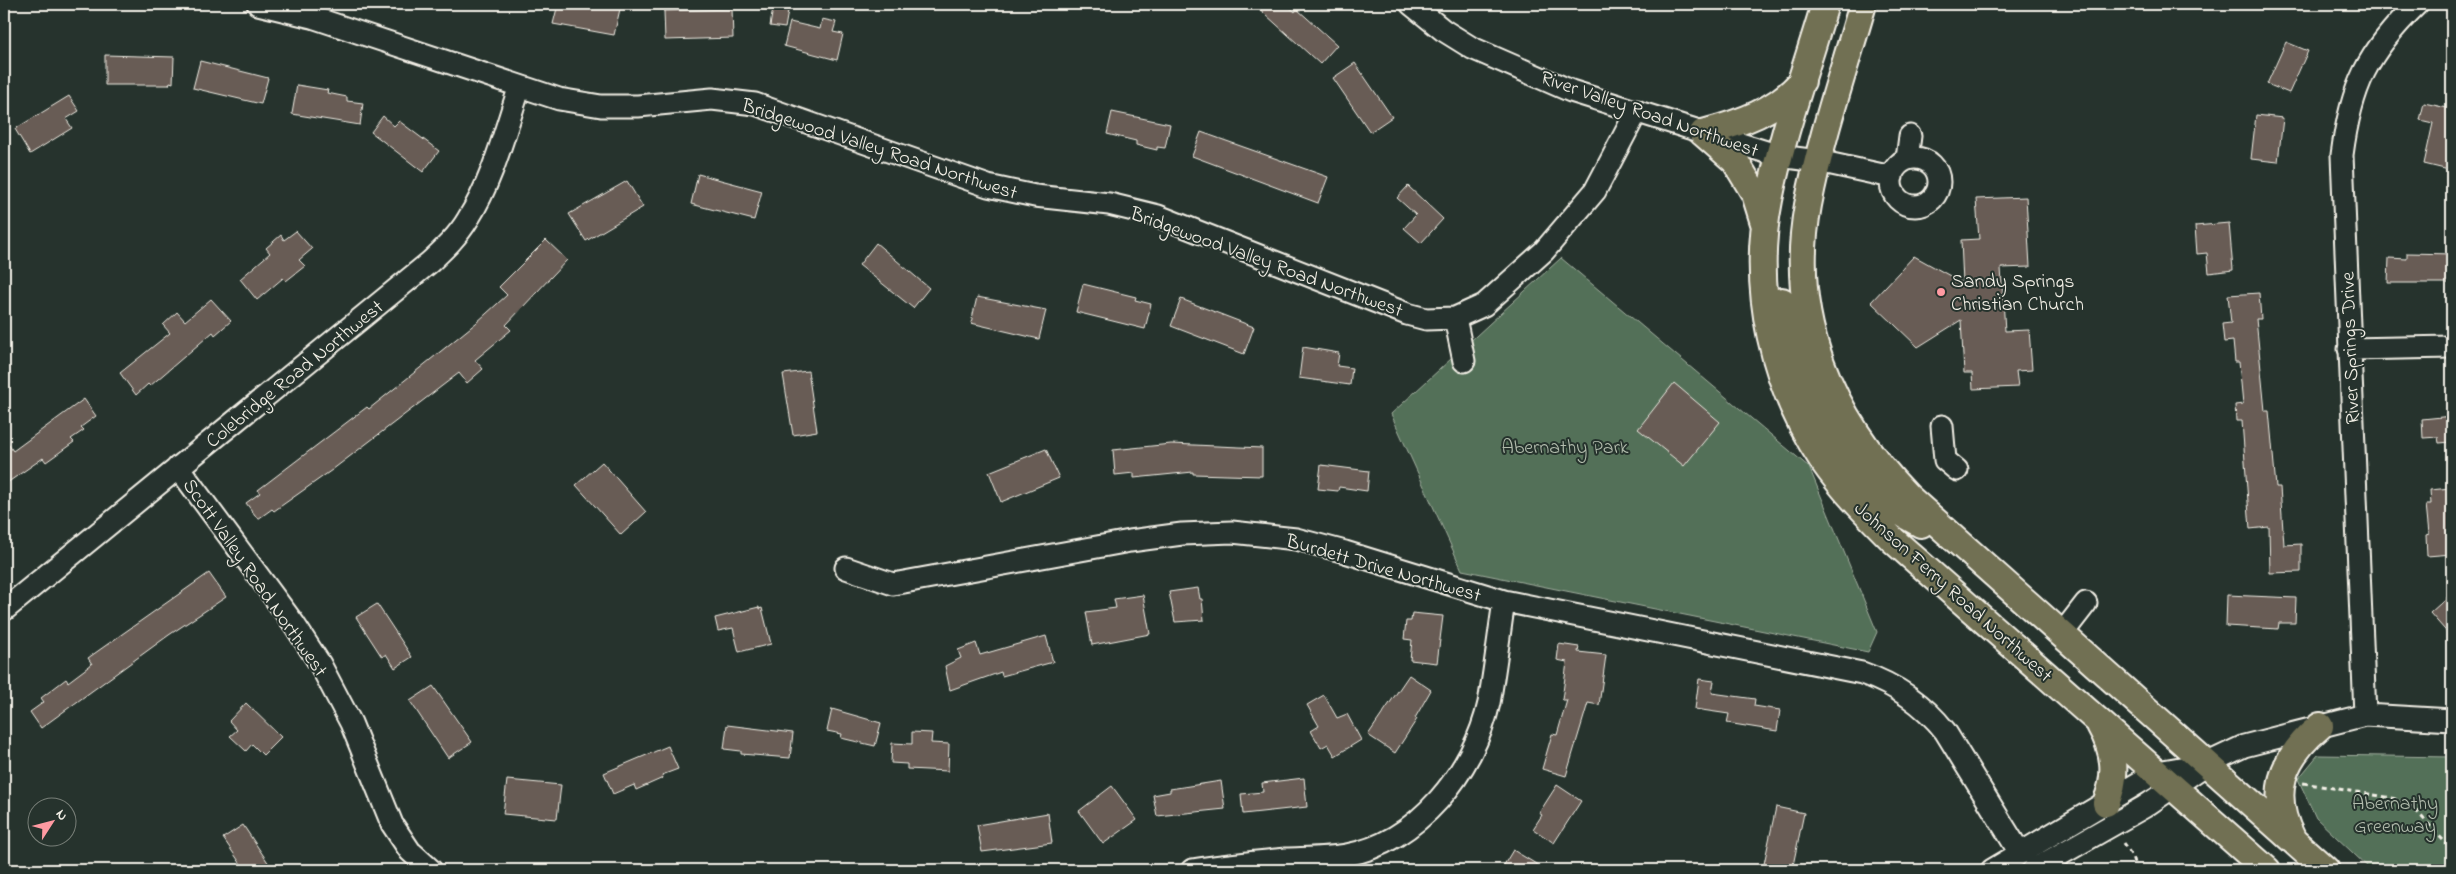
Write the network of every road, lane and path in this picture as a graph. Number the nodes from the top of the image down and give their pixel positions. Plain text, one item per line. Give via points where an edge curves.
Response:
1 (258, 4) edge
2 (1411, 4) edge
3 (1825, 4) edge
4 (1863, 4) edge
5 (2418, 4) edge
6 (1802, 80) junction
7 (520, 86) junction
8 (1637, 111) junction
9 (1703, 133) junction
10 (1910, 136) dead end
11 (1779, 156) junction
12 (1907, 159) junction
13 (1818, 161) junction
14 (1892, 177) junction
15 (1766, 227) junction
16 (1455, 318) junction
17 (2452, 348) edge
18 (2349, 349) junction
19 (1464, 361) dead end
20 (1942, 426) dead end
21 (178, 467) junction
22 (1957, 470) dead end
23 (1954, 538) junction
24 (846, 568) dead end
25 (1504, 602) junction
26 (2086, 603) dead end
27 (4, 610) edge
28 (2062, 634) junction
29 (2365, 715) junction
30 (2097, 720) junction
31 (2452, 720) edge
32 (2320, 726) junction
33 (2208, 763) junction
34 (2166, 780) junction
35 (2297, 783) dead end
36 (2106, 803) junction
37 (2292, 838) junction
38 (2123, 843) dead end
39 (2452, 850) edge
40 (2020, 853) junction
41 (431, 870) edge
42 (1192, 870) edge
43 (1992, 870) edge
44 (2034, 870) edge
45 (2136, 870) edge
46 (2267, 870) edge
47 (2326, 870) edge

1 - 7 street, Bridgewood Valley Road Northwest via 312,17
2 - 8 street, River Valley Road Northwest via 1472,48 1571,91
3 - 6 main road, Johnson Ferry Road Northwest
4 - 13 main road, Johnson Ferry Road Northwest
5 - 18 street, River Springs Drive via 2395,26 2374,54 2359,82 2347,117 2342,155
6 - 9 main road via 1786,97 1763,112
6 - 11 main road, Johnson Ferry Road Northwest
7 - 16 street, Bridgewood Valley Road Northwest via 559,100 601,106 712,100 755,104 988,186 1035,196 1109,204 1158,216 1407,314
7 - 21 street, Colebridge Road Northwest via 481,195 468,220 450,242 430,262
8 - 9 street, River Valley Road Northwest
8 - 16 street, Bridgewood Valley Road Northwest via 1595,192 1544,251 1484,305
9 - 11 street, River Valley Road Northwest
9 - 15 main road via 1735,161 1745,175
10 - 12 street
11 - 13 street, River Valley Road Northwest
11 - 15 main road, Johnson Ferry Road Northwest via 1768,201
11 - 23 main road via 1787,190 1781,243 1783,302 1794,356 1808,395 1847,464 1872,492 1904,515
12 - 14 street via 1895,169
12 - 14 street via 1922,159 1934,167 1940,182 1935,197 1921,206 1905,204 1894,193
13 - 14 street, River Valley Road Northwest
13 - 23 main road, Johnson Ferry Road Northwest via 1808,206 1803,260 1811,329 1823,369 1846,419 1876,464
15 - 30 main road, Johnson Ferry Road Northwest via 1763,268 1771,339 1790,398 1823,461 1847,492 1893,540
16 - 19 street
17 - 18 street
18 - 29 street, River Springs Drive
20 - 22 street via 1945,460
21 - 27 street, Colebridge Road Northwest
21 - 41 street, Scott Valley Road Northwest via 320,664 351,723 392,824 410,851
23 - 28 main road, Johnson Ferry Road Northwest
24 - 25 street, Burdett Drive Northwest via 893,584 1138,540 1232,532 1306,542
25 - 40 street, Burdett Drive Northwest via 1862,673 1905,693 1933,716 1945,731
25 - 42 street via 1488,704 1478,733 1444,794 1422,818 1398,836 1365,851
26 - 28 street
28 - 33 main road, Johnson Ferry Road Northwest
29 - 31 street
29 - 32 street
30 - 34 main road, Johnson Ferry Road Northwest
30 - 36 main road via 2114,761 2114,778
32 - 33 street via 2244,746
32 - 37 main road via 2296,749 2283,772 2280,794
33 - 34 street
33 - 37 main road, Johnson Ferry Road Northwest
34 - 36 street
34 - 44 street
34 - 46 main road, Johnson Ferry Road Northwest
35 - 39 path via 2392,798 2411,805
36 - 40 street
37 - 47 main road, Johnson Ferry Road Northwest
38 - 45 path
40 - 43 street

